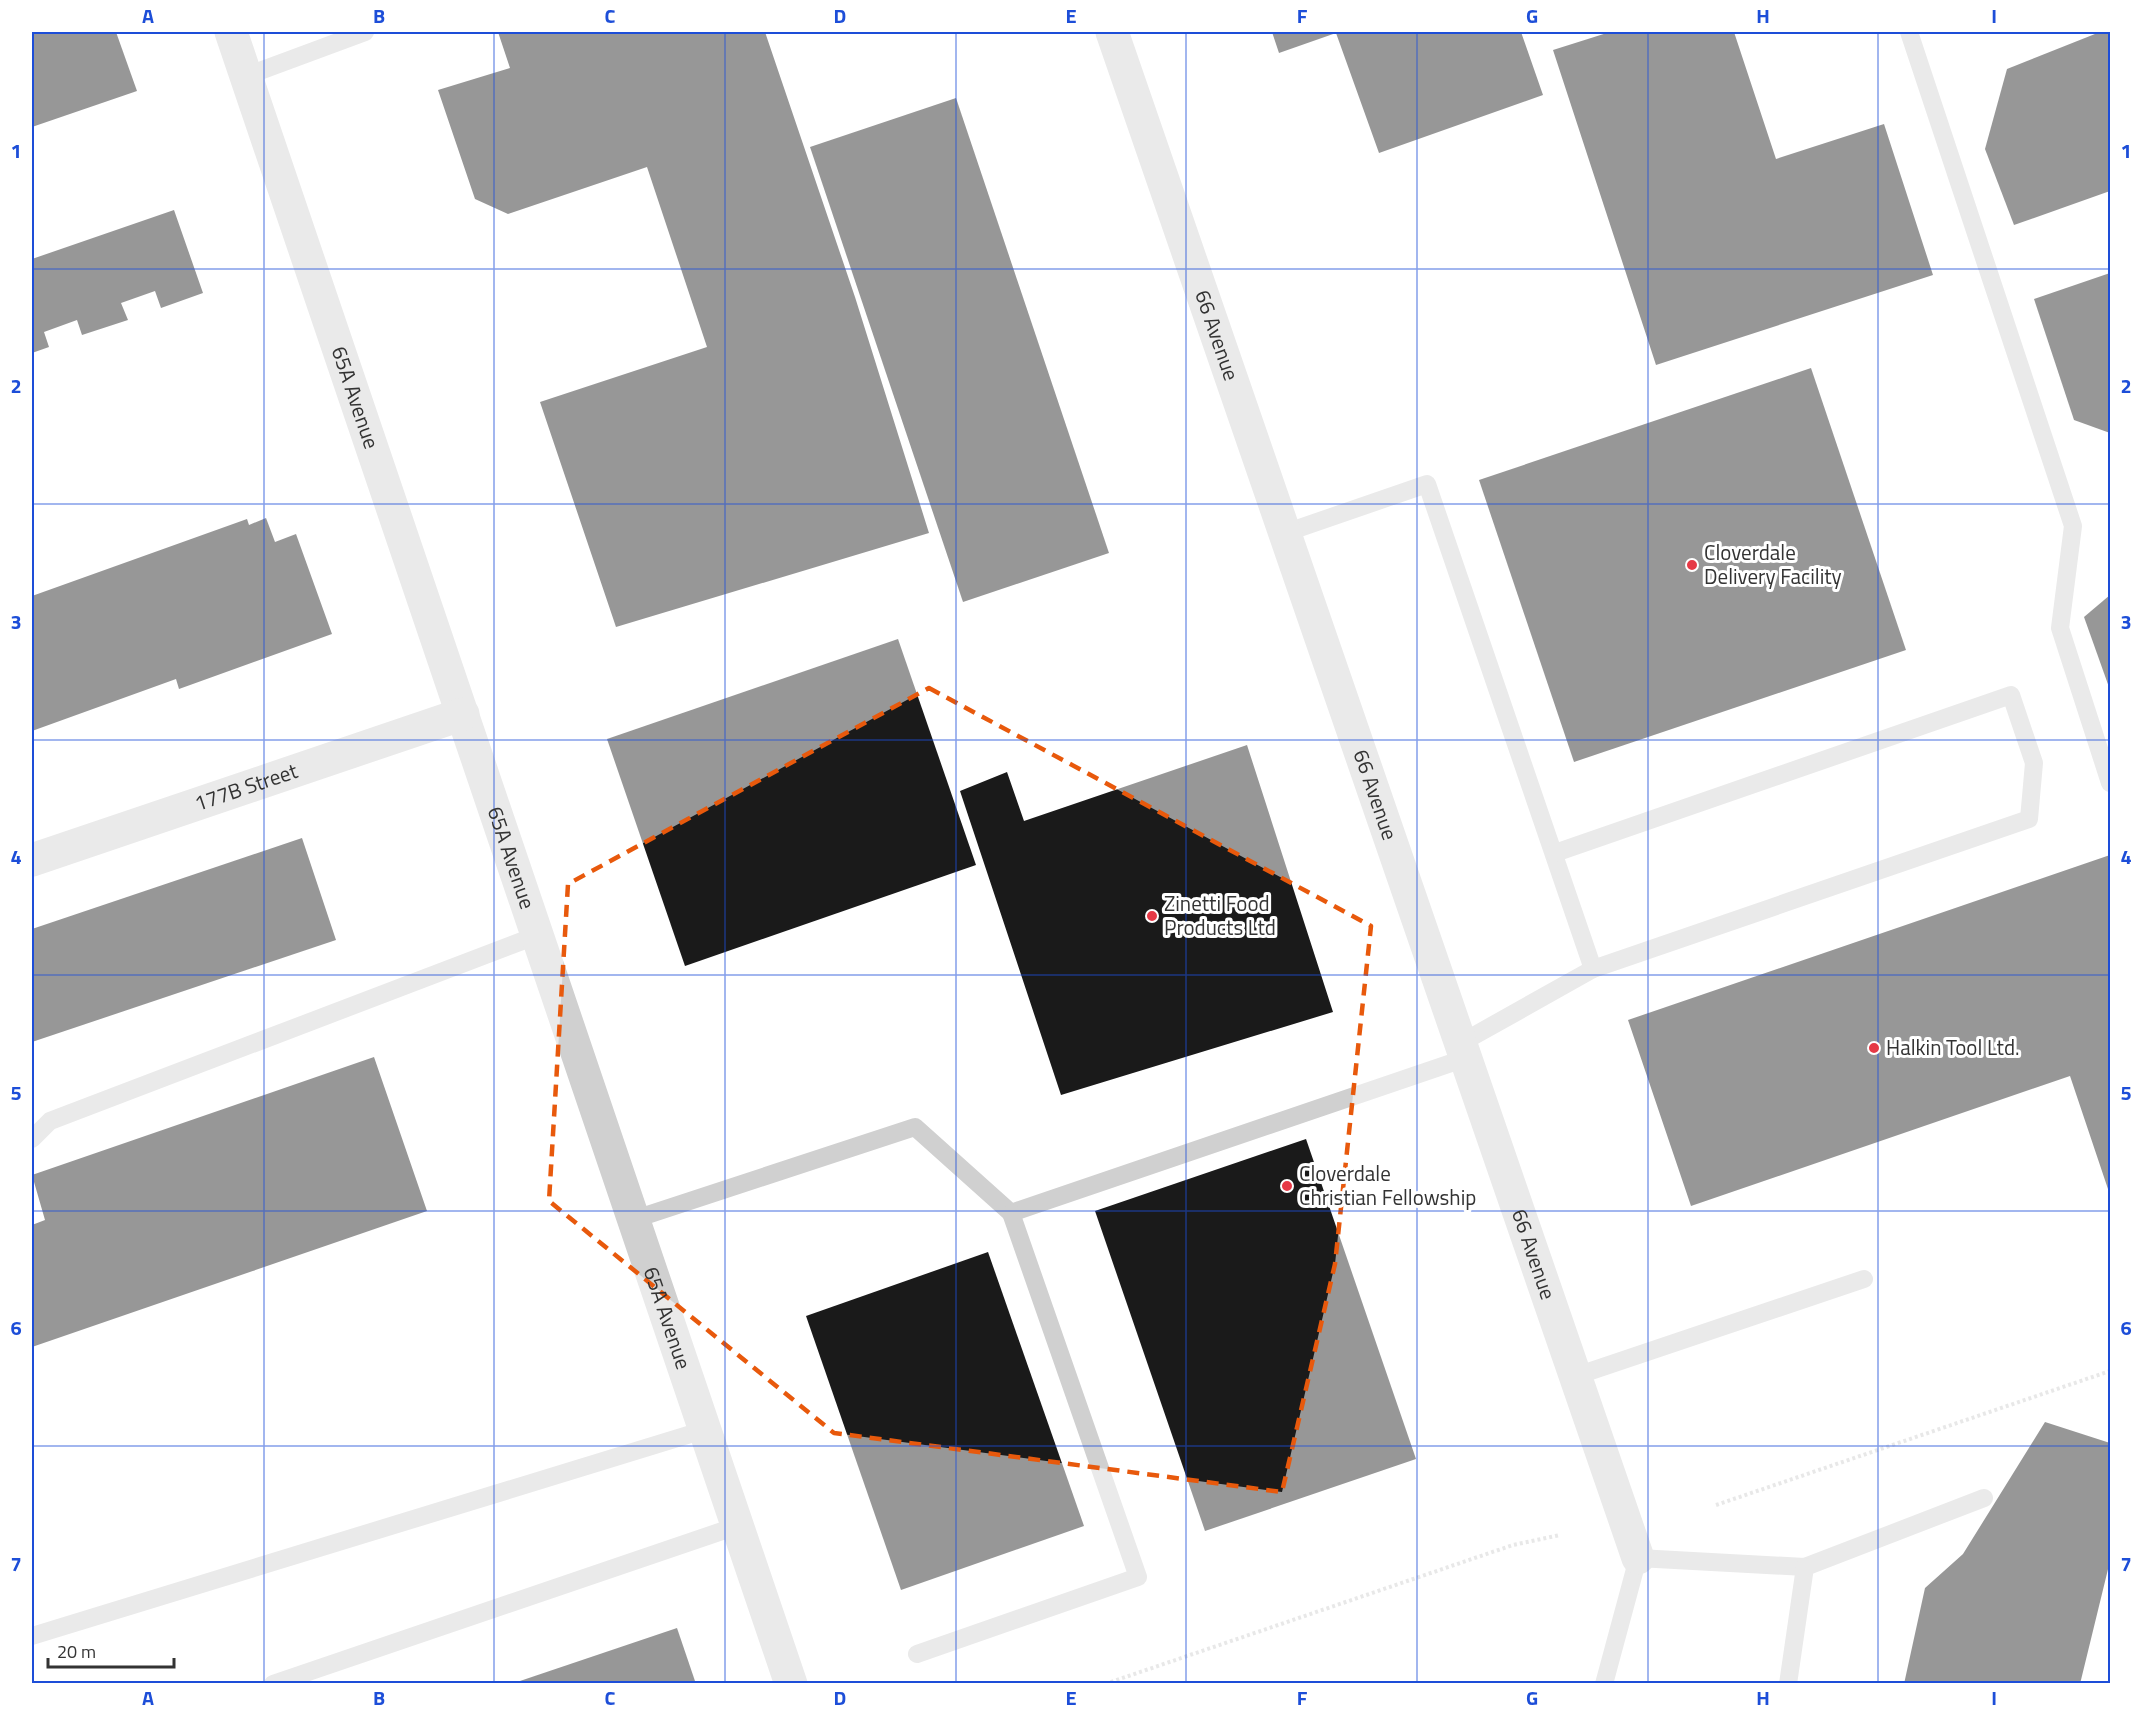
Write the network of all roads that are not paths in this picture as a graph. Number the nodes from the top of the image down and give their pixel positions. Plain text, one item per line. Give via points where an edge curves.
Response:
1 (231, 32) edge
2 (365, 32) edge
3 (1112, 32) edge
4 (1909, 32) edge
5 (246, 76) junction
6 (1285, 533) junction
7 (463, 714) junction
8 (2110, 783) edge
9 (1555, 853) junction
10 (32, 860) edge
11 (538, 935) junction
12 (1593, 969) junction
13 (1464, 1051) junction
14 (32, 1139) edge
15 (1011, 1213) junction
16 (632, 1220) junction
17 (1864, 1279) dead end
18 (1576, 1376) junction
19 (704, 1430) junction
20 (1984, 1498) dead end
21 (737, 1526) junction
22 (1638, 1558) junction
23 (1805, 1567) junction
24 (32, 1636) edge
25 (917, 1654) dead end
26 (273, 1683) edge
27 (791, 1683) edge
28 (1604, 1683) edge
29 (1788, 1683) edge

1 - 5 street, 65A Avenue
2 - 5 lane
3 - 6 street, 66 Avenue
4 - 8 lane via 2073,526 2060,628
5 - 7 street, 65A Avenue
6 - 9 lane via 1427,484
6 - 13 street, 66 Avenue
7 - 10 street, 177B Street
7 - 11 street, 65A Avenue
9 - 12 lane
9 - 12 lane via 2011,695 2034,763 2029,819
11 - 14 lane via 50,1121
11 - 16 street, 65A Avenue
12 - 13 lane
13 - 15 lane
13 - 18 street, 66 Avenue
15 - 16 lane via 915,1127
15 - 25 lane via 1138,1577
16 - 19 street, 65A Avenue
17 - 18 lane
18 - 22 street, 66 Avenue
19 - 21 street, 65A Avenue
19 - 24 lane
20 - 23 lane
21 - 26 lane
21 - 27 street, 65A Avenue
22 - 23 lane
22 - 28 lane
23 - 29 lane

